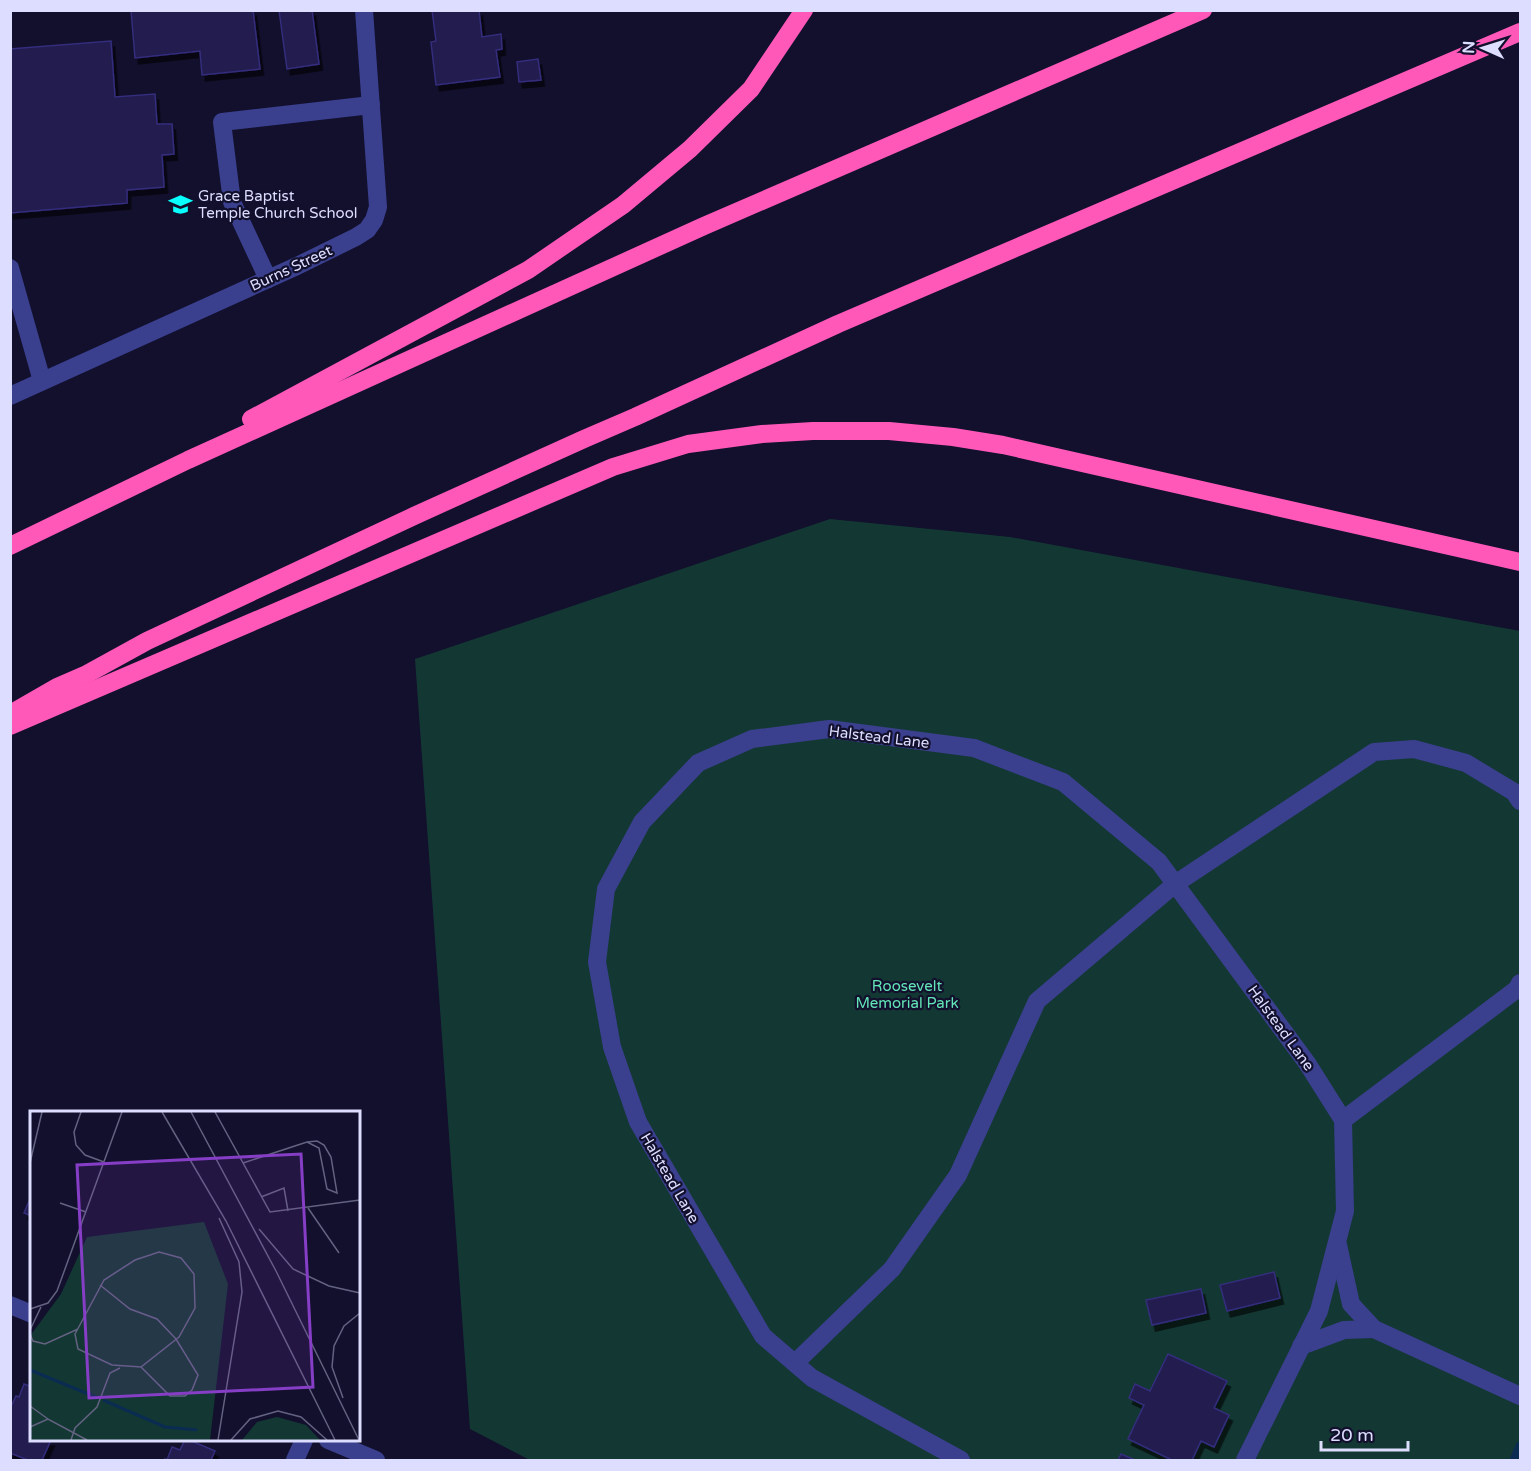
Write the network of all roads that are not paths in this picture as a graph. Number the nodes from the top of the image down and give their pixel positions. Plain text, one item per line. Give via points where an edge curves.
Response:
1 (364, 10) edge
2 (804, 10) edge
3 (1203, 10) edge
4 (1521, 32) edge
5 (371, 105) junction
6 (10, 268) edge
7 (268, 279) junction
8 (42, 381) junction
9 (10, 396) edge
10 (69, 517) junction
11 (10, 546) edge
12 (1521, 562) edge
13 (10, 714) edge
14 (10, 726) edge
15 (1521, 801) edge
16 (1175, 884) junction
17 (1521, 983) edge
18 (1343, 1120) junction
19 (1337, 1240) junction
20 (10, 1305) edge
21 (30, 1313) edge
22 (1374, 1329) junction
23 (1302, 1346) junction
24 (795, 1363) junction
25 (1516, 1394) edge
26 (304, 1441) edge
27 (329, 1441) edge
28 (295, 1461) edge
29 (376, 1461) edge
30 (961, 1461) edge
31 (1245, 1461) edge

1 - 5 street, Burns Street
2 - 10 highway via 751,88 690,149 623,205 517,276
3 - 10 highway via 751,206
4 - 13 highway via 838,324 147,641
5 - 7 street, Burns Street via 378,207 374,220 356,237
5 - 7 street via 222,122 232,202
6 - 8 street
7 - 8 street, Burns Street
8 - 9 street, Burns Street
10 - 11 highway
12 - 14 highway via 953,437 889,431 762,434 688,444 613,467
15 - 16 street via 1514,792 1466,763 1414,749 1374,752
16 - 18 street, Halstead Lane via 1307,1063
16 - 24 street via 1037,1001 958,1175 892,1269
16 - 24 street, Halstead Lane via 1159,862 1063,782 974,748 829,729 752,740 698,763 642,822 606,889 597,962 612,1047 638,1122 763,1336
17 - 18 street
18 - 19 street via 1345,1211
19 - 22 street via 1351,1304
19 - 23 street via 1319,1311
20 - 21 street
22 - 23 street via 1344,1330
22 - 25 street
23 - 31 street
24 - 30 street, Halstead Lane via 812,1378
26 - 28 street
27 - 29 street

